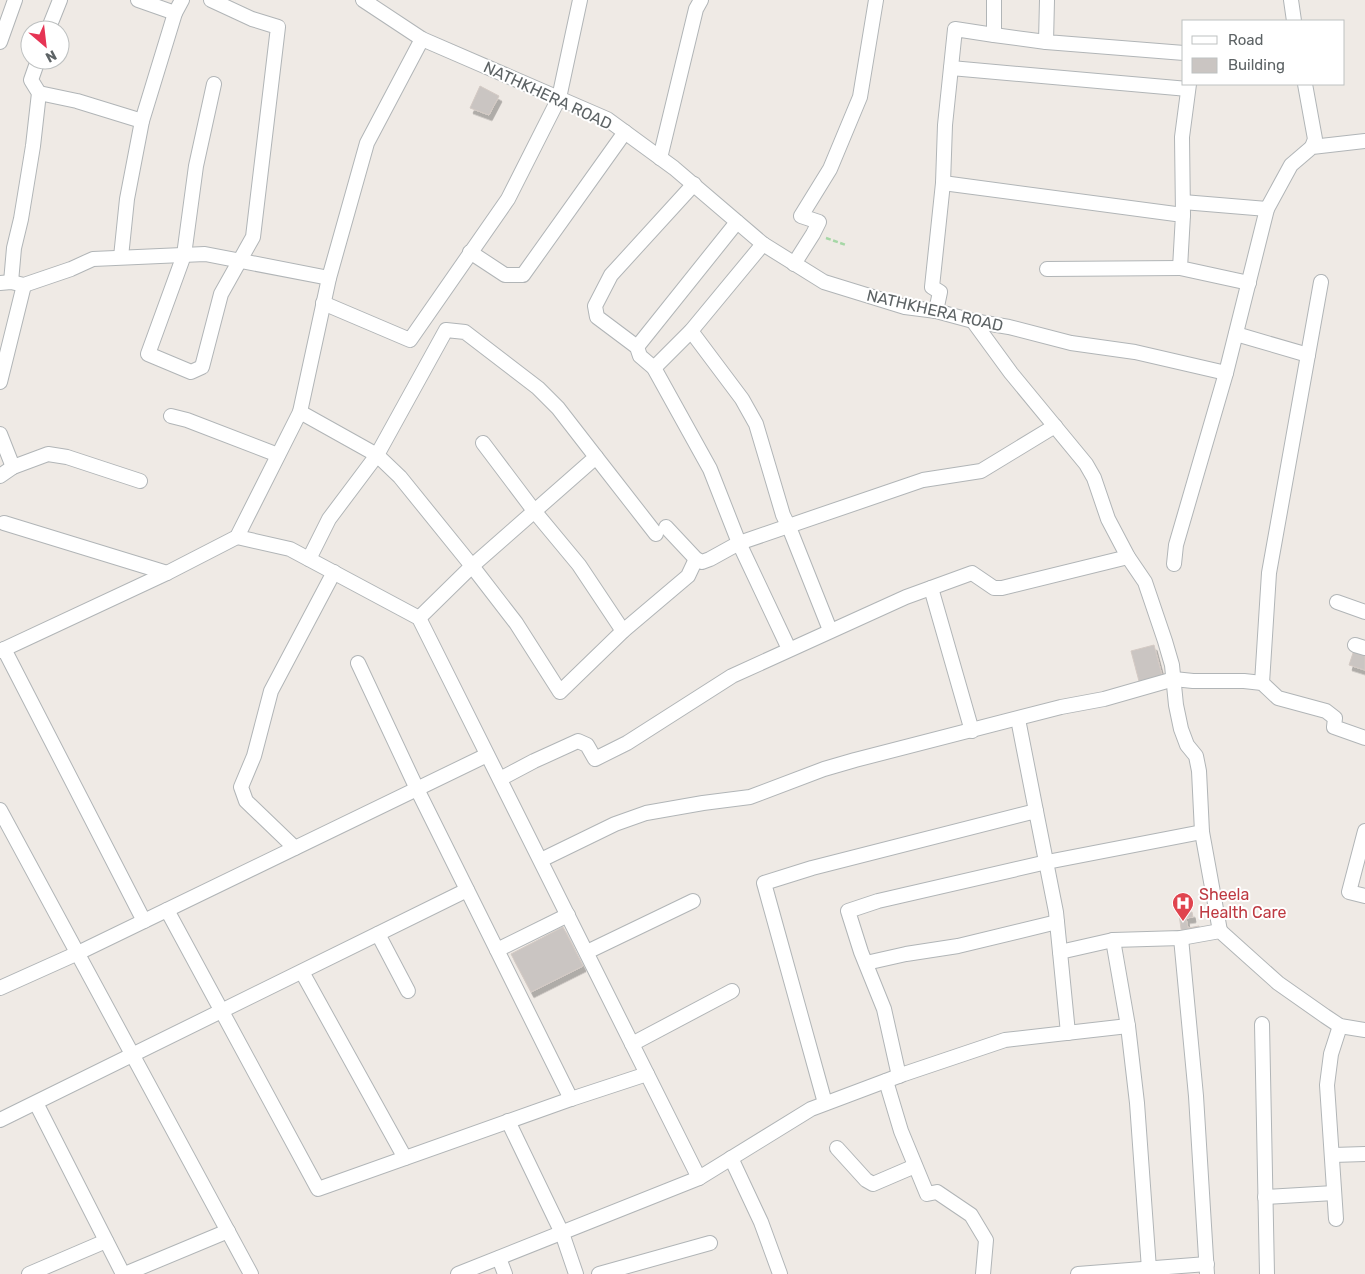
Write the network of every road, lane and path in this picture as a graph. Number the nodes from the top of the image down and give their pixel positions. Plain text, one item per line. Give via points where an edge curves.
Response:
1 (15, 0) edge
2 (60, 0) edge
3 (138, 0) edge
4 (182, 0) edge
5 (211, 0) edge
6 (363, 0) edge
7 (580, 0) edge
8 (701, 0) edge
9 (876, 0) edge
10 (994, 0) edge
11 (1047, 0) edge
12 (1291, 0) edge
13 (175, 13) junction
14 (52, 20) edge
15 (1294, 20) edge
16 (994, 35) junction
17 (422, 39) junction
18 (0, 42) edge
19 (1046, 42) junction
20 (1182, 53) edge
21 (951, 68) junction
22 (34, 70) edge
23 (214, 84) dead end
24 (1305, 85) edge
25 (1189, 86) edge
26 (39, 93) junction
27 (559, 98) junction
28 (142, 121) junction
29 (625, 132) junction
30 (1365, 141) edge
31 (1312, 147) junction
32 (660, 158) junction
33 (943, 183) junction
34 (694, 184) junction
35 (1183, 208) junction
36 (1267, 209) junction
37 (737, 222) junction
38 (813, 234) junction
39 (763, 244) junction
40 (846, 244) dead end
41 (470, 252) junction
42 (184, 255) junction
43 (121, 257) junction
44 (240, 261) junction
45 (794, 264) junction
46 (1180, 268) junction
47 (1047, 269) dead end
48 (328, 278) junction
49 (1321, 282) dead end
50 (12, 283) edge
51 (1249, 283) junction
52 (323, 303) junction
53 (936, 311) junction
54 (973, 320) junction
55 (691, 331) junction
56 (1236, 334) junction
57 (637, 347) junction
58 (1308, 355) junction
59 (654, 368) junction
60 (1226, 373) junction
61 (0, 382) edge
62 (300, 412) junction
63 (171, 416) dead end
64 (1054, 426) junction
65 (0, 434) edge
66 (483, 443) dead end
67 (278, 455) junction
68 (377, 455) junction
69 (596, 457) junction
70 (13, 467) junction
71 (0, 476) edge
72 (140, 481) dead end
73 (535, 512) junction
74 (4, 523) dead end
75 (789, 527) junction
76 (237, 537) junction
77 (739, 543) junction
78 (1128, 558) junction
79 (309, 559) junction
80 (696, 559) junction
81 (1174, 564) dead end
82 (472, 566) junction
83 (334, 572) junction
84 (167, 573) junction
85 (931, 588) junction
86 (1337, 602) dead end
87 (1365, 612) edge
88 (419, 618) junction
89 (830, 630) junction
90 (623, 631) junction
91 (790, 649) junction
92 (2, 650) edge
93 (358, 664) dead end
94 (1174, 679) junction
95 (1262, 683) junction
96 (1018, 719) junction
97 (972, 731) junction
98 (1365, 738) edge
99 (487, 755) junction
100 (500, 779) junction
101 (417, 789) junction
102 (1036, 811) junction
103 (1, 813) edge
104 (1365, 831) edge
105 (1202, 832) junction
106 (294, 848) junction
107 (541, 860) junction
108 (1047, 862) junction
109 (467, 890) junction
110 (1365, 896) edge
111 (693, 901) dead end
112 (167, 910) junction
113 (568, 915) junction
114 (144, 921) junction
115 (1057, 922) junction
116 (1220, 931) junction
117 (378, 934) junction
118 (1181, 938) junction
119 (1113, 940) junction
120 (497, 950) junction
121 (587, 952) junction
122 (1060, 952) junction
123 (78, 953) junction
124 (866, 963) junction
125 (302, 972) junction
126 (0, 988) edge
127 (408, 991) dead end
128 (732, 991) dead end
129 (222, 1011) junction
130 (1262, 1024) dead end
131 (1128, 1026) junction
132 (1340, 1026) junction
133 (1365, 1030) edge
134 (1068, 1033) junction
135 (632, 1044) junction
136 (133, 1055) junction
137 (647, 1074) junction
138 (892, 1078) junction
139 (571, 1099) junction
140 (36, 1103) junction
141 (826, 1103) junction
142 (0, 1120) edge
143 (508, 1121) junction
144 (837, 1148) dead end
145 (1365, 1154) edge
146 (1333, 1155) junction
147 (405, 1158) junction
148 (731, 1158) junction
149 (916, 1166) junction
150 (699, 1178) junction
151 (1334, 1193) junction
152 (1265, 1197) junction
153 (1336, 1219) dead end
154 (228, 1231) junction
155 (562, 1233) junction
156 (106, 1241) junction
157 (710, 1242) dead end
158 (499, 1258) junction
159 (1149, 1269) junction
160 (1207, 1269) edge
161 (29, 1274) edge
162 (124, 1274) edge
163 (252, 1274) edge
164 (458, 1274) edge
165 (505, 1274) edge
166 (576, 1274) edge
167 (599, 1274) edge
168 (780, 1274) edge
169 (983, 1274) edge
170 (1078, 1274) edge
171 (1267, 1274) edge

1 - 18 street
2 - 14 street
3 - 13 street
4 - 13 street
5 - 44 street via 278,27 253,237
6 - 17 street, NATHKHERA ROAD
7 - 27 street
8 - 32 street via 693,19
9 - 38 street via 860,97 830,169 801,216 818,222
10 - 16 street
11 - 19 street
12 - 15 street
13 - 28 street
16 - 19 street
16 - 21 street via 955,29
17 - 27 street, NATHKHERA ROAD
17 - 48 street via 366,143
19 - 20 street
21 - 25 street
21 - 33 street
22 - 26 street via 31,80
23 - 42 street via 196,166
24 - 31 street via 1315,139
25 - 35 street via 1182,137
26 - 28 street
26 - 50 street via 33,146 14,248
27 - 29 street, NATHKHERA ROAD via 606,119
27 - 41 street via 508,199
28 - 43 street via 127,199
29 - 32 street, NATHKHERA ROAD
29 - 41 street via 523,275 504,276
30 - 31 street
31 - 36 street via 1291,165
32 - 34 street, NATHKHERA ROAD
33 - 35 street
33 - 53 street via 932,287 940,292
34 - 37 street, NATHKHERA ROAD
34 - 57 street via 611,275 595,306 597,317
35 - 36 street
35 - 46 street
36 - 51 street
37 - 39 street, NATHKHERA ROAD
37 - 57 street
38 - 40 path
38 - 45 street
39 - 45 street, NATHKHERA ROAD
39 - 55 street
41 - 52 street via 410,340
42 - 43 street
42 - 44 street via 205,254
42 - 44 street via 148,354 191,372 202,366 221,294
43 - 50 street via 93,259 71,270
44 - 48 street
45 - 53 street, NATHKHERA ROAD via 824,282 905,307
46 - 47 street
46 - 51 street
48 - 52 street
49 - 58 street
50 - 61 street
51 - 56 street
52 - 62 street
53 - 54 street, NATHKHERA ROAD
54 - 60 street, NATHKHERA ROAD via 1071,344 1135,352
54 - 64 street
55 - 59 street
55 - 75 street via 742,399 756,424
56 - 58 street
56 - 60 street
57 - 59 street via 640,356
58 - 95 street via 1269,573
59 - 77 street via 710,469
60 - 81 street via 1176,545
62 - 67 street
62 - 68 street
63 - 67 street
64 - 75 street via 981,471 923,480
64 - 78 street via 1094,478 1108,519
65 - 70 street
66 - 73 street
67 - 76 street
68 - 69 street via 446,330 465,332 538,388
68 - 79 street via 329,519
68 - 82 street via 400,477
69 - 73 street
69 - 80 street via 661,530
70 - 71 street
70 - 72 street via 48,454 67,456
73 - 82 street
73 - 90 street via 579,565
74 - 84 street
75 - 77 street
75 - 89 street
76 - 79 street via 290,549
76 - 84 street
77 - 80 street via 702,562
77 - 91 street
78 - 85 street via 1002,588 994,588 972,573
78 - 94 street via 1145,582
79 - 83 street
80 - 90 street via 688,576
82 - 88 street
82 - 90 street via 516,623 560,692
83 - 88 street
83 - 106 street via 271,692 242,787 246,801
84 - 92 street
85 - 89 street
85 - 97 street
86 - 87 street
88 - 99 street
89 - 91 street
91 - 100 street via 732,676 627,743 595,759 587,745 578,741
92 - 114 street
93 - 101 street
94 - 95 street
94 - 96 street
94 - 105 street via 1181,729 1196,756 1199,771
95 - 98 street via 1278,698 1326,711 1335,718 1334,727
96 - 97 street
96 - 102 street
97 - 107 street via 855,760 750,797 646,813 615,824
99 - 100 street
99 - 101 street
100 - 107 street
101 - 106 street
101 - 109 street
102 - 108 street
102 - 141 street via 764,883
103 - 123 street
104 - 110 street via 1349,892
105 - 108 street
105 - 116 street
106 - 112 street
107 - 113 street
108 - 115 street
108 - 124 street via 848,910
109 - 117 street
109 - 120 street
111 - 121 street
112 - 114 street
112 - 129 street
113 - 120 street
113 - 121 street
114 - 123 street
115 - 122 street
115 - 124 street via 958,946
116 - 118 street
116 - 132 street via 1278,983
117 - 125 street
117 - 127 street
118 - 119 street
118 - 160 street via 1196,1096
119 - 122 street
119 - 131 street
120 - 139 street
121 - 135 street
122 - 134 street
123 - 126 street
123 - 136 street
124 - 138 street via 884,1009
125 - 129 street
125 - 147 street
128 - 135 street
129 - 136 street
129 - 147 street via 318,1189
130 - 152 street
131 - 134 street
131 - 159 street
132 - 133 street
132 - 146 street via 1331,1054 1327,1084
134 - 138 street via 1005,1040
135 - 137 street
136 - 140 street
136 - 154 street
137 - 139 street
137 - 150 street
138 - 141 street
138 - 149 street via 901,1131
139 - 143 street
140 - 142 street
140 - 156 street
141 - 148 street via 811,1108
143 - 147 street
143 - 155 street
144 - 149 street via 872,1184
145 - 146 street
146 - 151 street
148 - 150 street
148 - 168 street via 761,1222
149 - 169 street via 927,1194 938,1192 971,1215 986,1240
150 - 155 street
151 - 152 street
151 - 153 street
152 - 171 street
154 - 162 street
154 - 163 street
155 - 158 street
155 - 166 street
156 - 161 street
156 - 162 street
157 - 167 street
158 - 164 street
158 - 165 street
159 - 160 street
159 - 170 street

